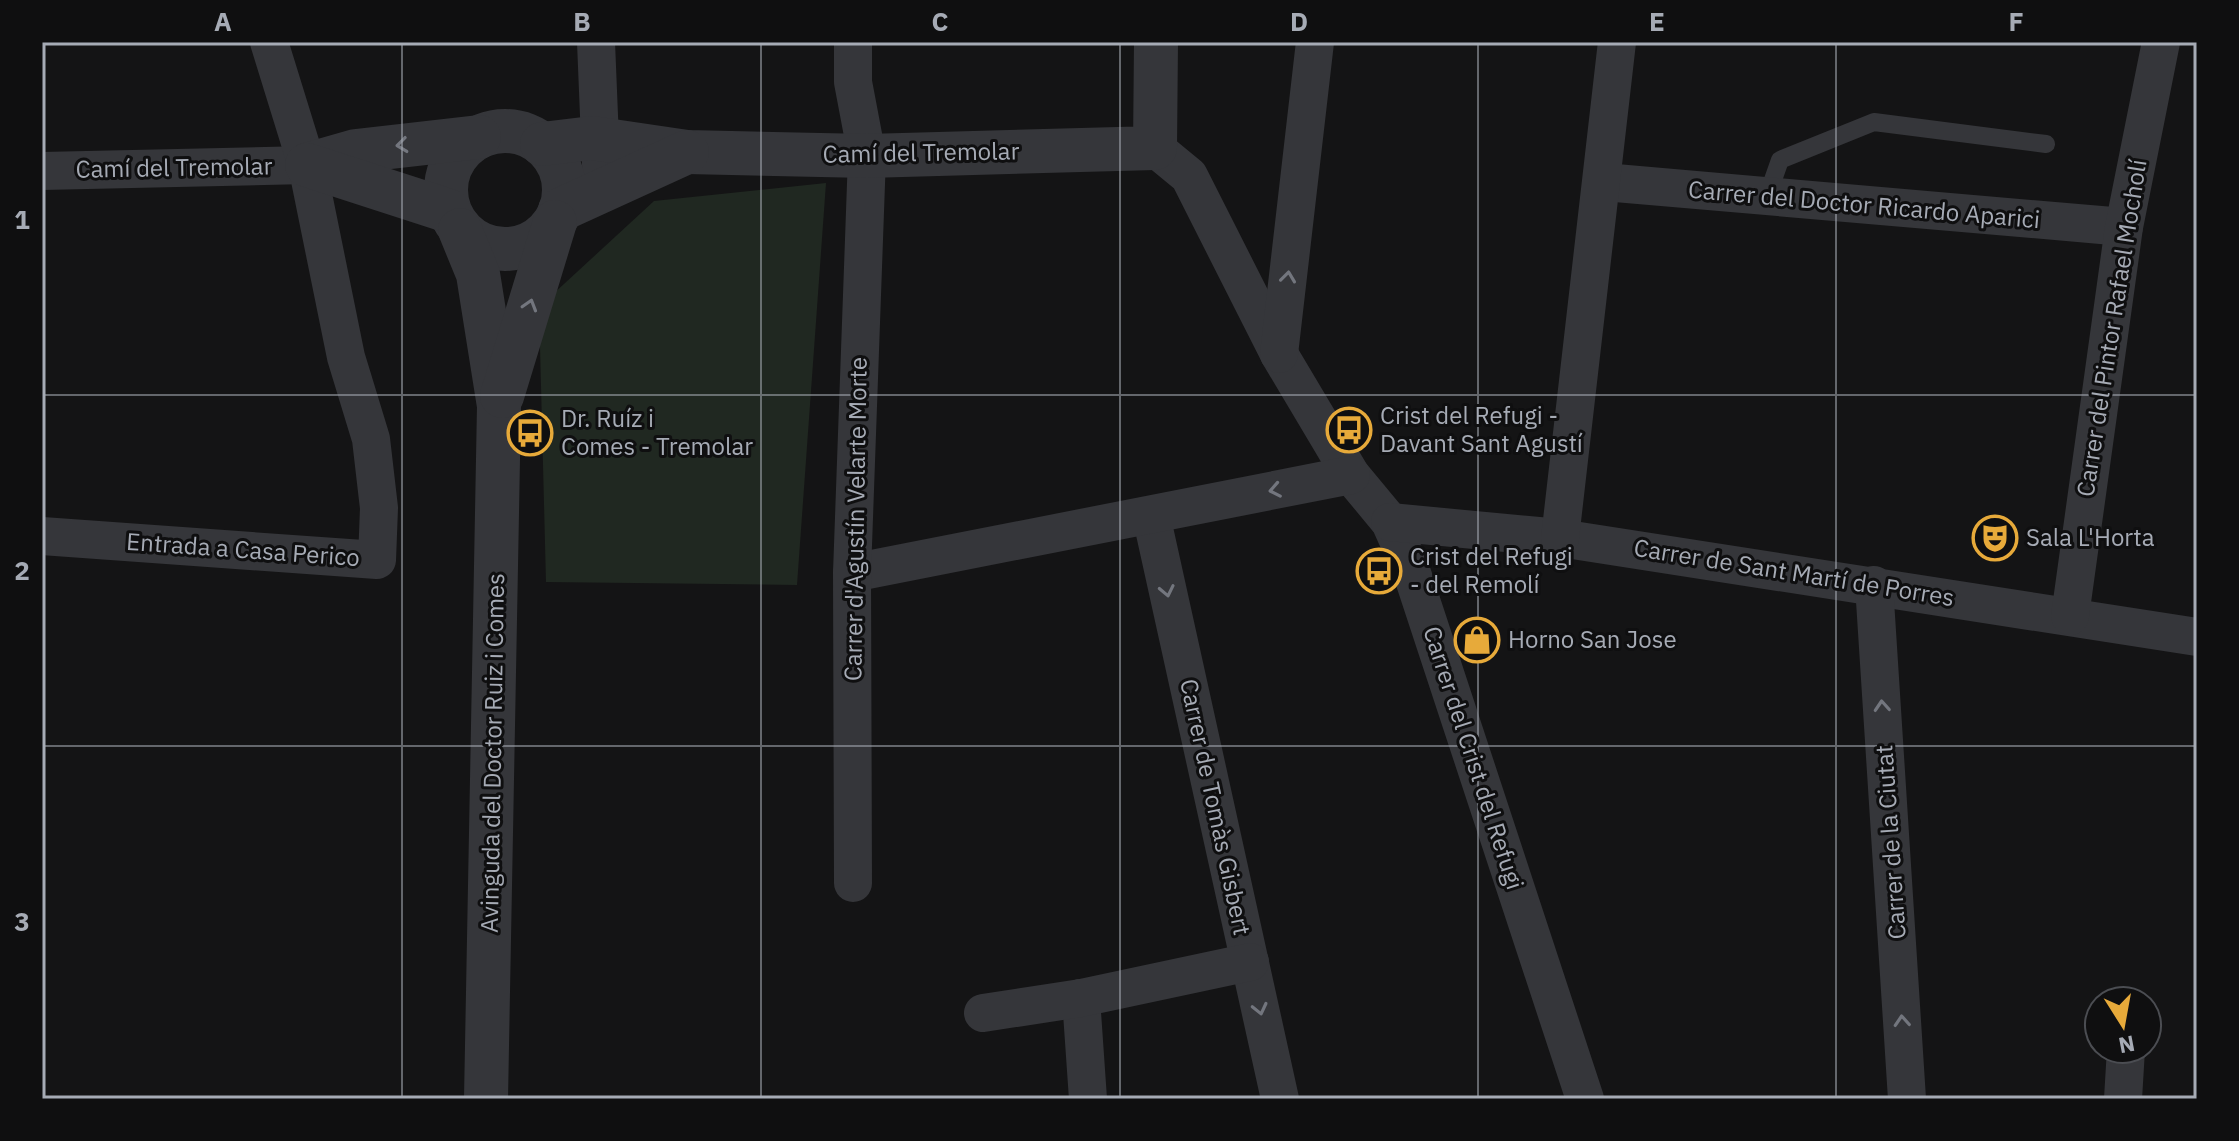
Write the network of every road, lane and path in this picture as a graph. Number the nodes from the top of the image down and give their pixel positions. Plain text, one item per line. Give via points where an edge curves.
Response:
1 (269, 42) edge
2 (596, 42) edge
3 (853, 42) edge
4 (1156, 42) edge
5 (1315, 42) edge
6 (1617, 42) edge
7 (2161, 42) edge
8 (598, 131) junction
9 (479, 137) junction
10 (542, 144) junction
11 (2046, 144) dead end
12 (1155, 148) junction
13 (687, 152) junction
14 (867, 156) junction
15 (307, 165) junction
16 (42, 171) edge
17 (1604, 182) junction
18 (602, 189) junction
19 (1767, 197) junction
20 (557, 216) junction
21 (454, 220) junction
22 (2124, 227) junction
23 (1279, 354) junction
24 (499, 406) junction
25 (1351, 475) junction
26 (1151, 515) junction
27 (1390, 522) junction
28 (42, 536) edge
29 (1560, 538) junction
30 (852, 573) junction
31 (1874, 585) junction
32 (2070, 616) junction
33 (2197, 637) edge
34 (853, 883) dead end
35 (1250, 962) junction
36 (1081, 998) junction
37 (983, 1013) dead end
38 (2125, 1065) edge
39 (488, 1099) edge
40 (1088, 1099) edge
41 (1280, 1099) edge
42 (1585, 1099) edge
43 (1907, 1099) edge
44 (2123, 1099) edge

1 - 15 street
2 - 8 street
3 - 14 street, Carrer d'Agustín Velarte Morte via 853,82
4 - 12 street
23 -> 5 street
6 - 17 street
7 - 22 street, Carrer del Pintor Rafael Mocholí
8 - 10 street, Camí del Tremolar
8 - 13 street, Camí del Tremolar
8 - 18 street
9 - 10 street via 511,132
9 -> 15 street, Camí del Tremolar via 356,151
9 - 21 street via 461,149 450,168 445,189
10 - 20 street via 556,159 564,180
11 - 19 lane via 1874,122 1780,160
12 - 14 street, Camí del Tremolar
12 - 23 street, Carrer del Crist del Refugi via 1189,176
13 - 14 street, Camí del Tremolar
13 - 18 street, Camí del Tremolar
14 - 30 street, Carrer d'Agustín Velarte Morte
15 - 16 street, Camí del Tremolar
15 - 21 street, Camí del Tremolar
15 - 28 street, Entrada a Casa Perico via 346,357 371,439 379,508 377,560
17 - 19 street, Carrer del Doctor Ricardo Aparici
17 - 29 street
18 - 20 street, Camí del Tremolar
19 - 22 street, Carrer del Doctor Ricardo Aparici
20 - 21 street via 530,243 498,249 477,243
24 -> 20 street, Avinguda del Doctor Ruiz i Comes
21 - 24 street, Avinguda del Doctor Ruiz i Comes via 478,274
22 - 32 street, Carrer del Pintor Rafael Mocholí
23 - 25 street, Carrer del Crist del Refugi
24 - 39 street, Avinguda del Doctor Ruiz i Comes
25 -> 26 street
25 - 27 street, Carrer del Crist del Refugi
26 - 30 street
26 -> 35 street, Carrer de Tomàs Gisbert
27 - 29 street, Carrer de Sant Martí de Porres
27 - 42 street, Carrer del Crist del Refugi via 1423,604
29 - 31 street, Carrer de Sant Martí de Porres
30 - 34 street, Carrer d'Agustín Velarte Morte
31 - 32 street, Carrer de Sant Martí de Porres
43 -> 31 street, Carrer de la Ciutat
32 - 33 street, Carrer de Sant Martí de Porres
35 - 36 street
35 -> 41 street, Carrer de Tomàs Gisbert
36 - 37 street
36 - 40 street
38 - 44 street

